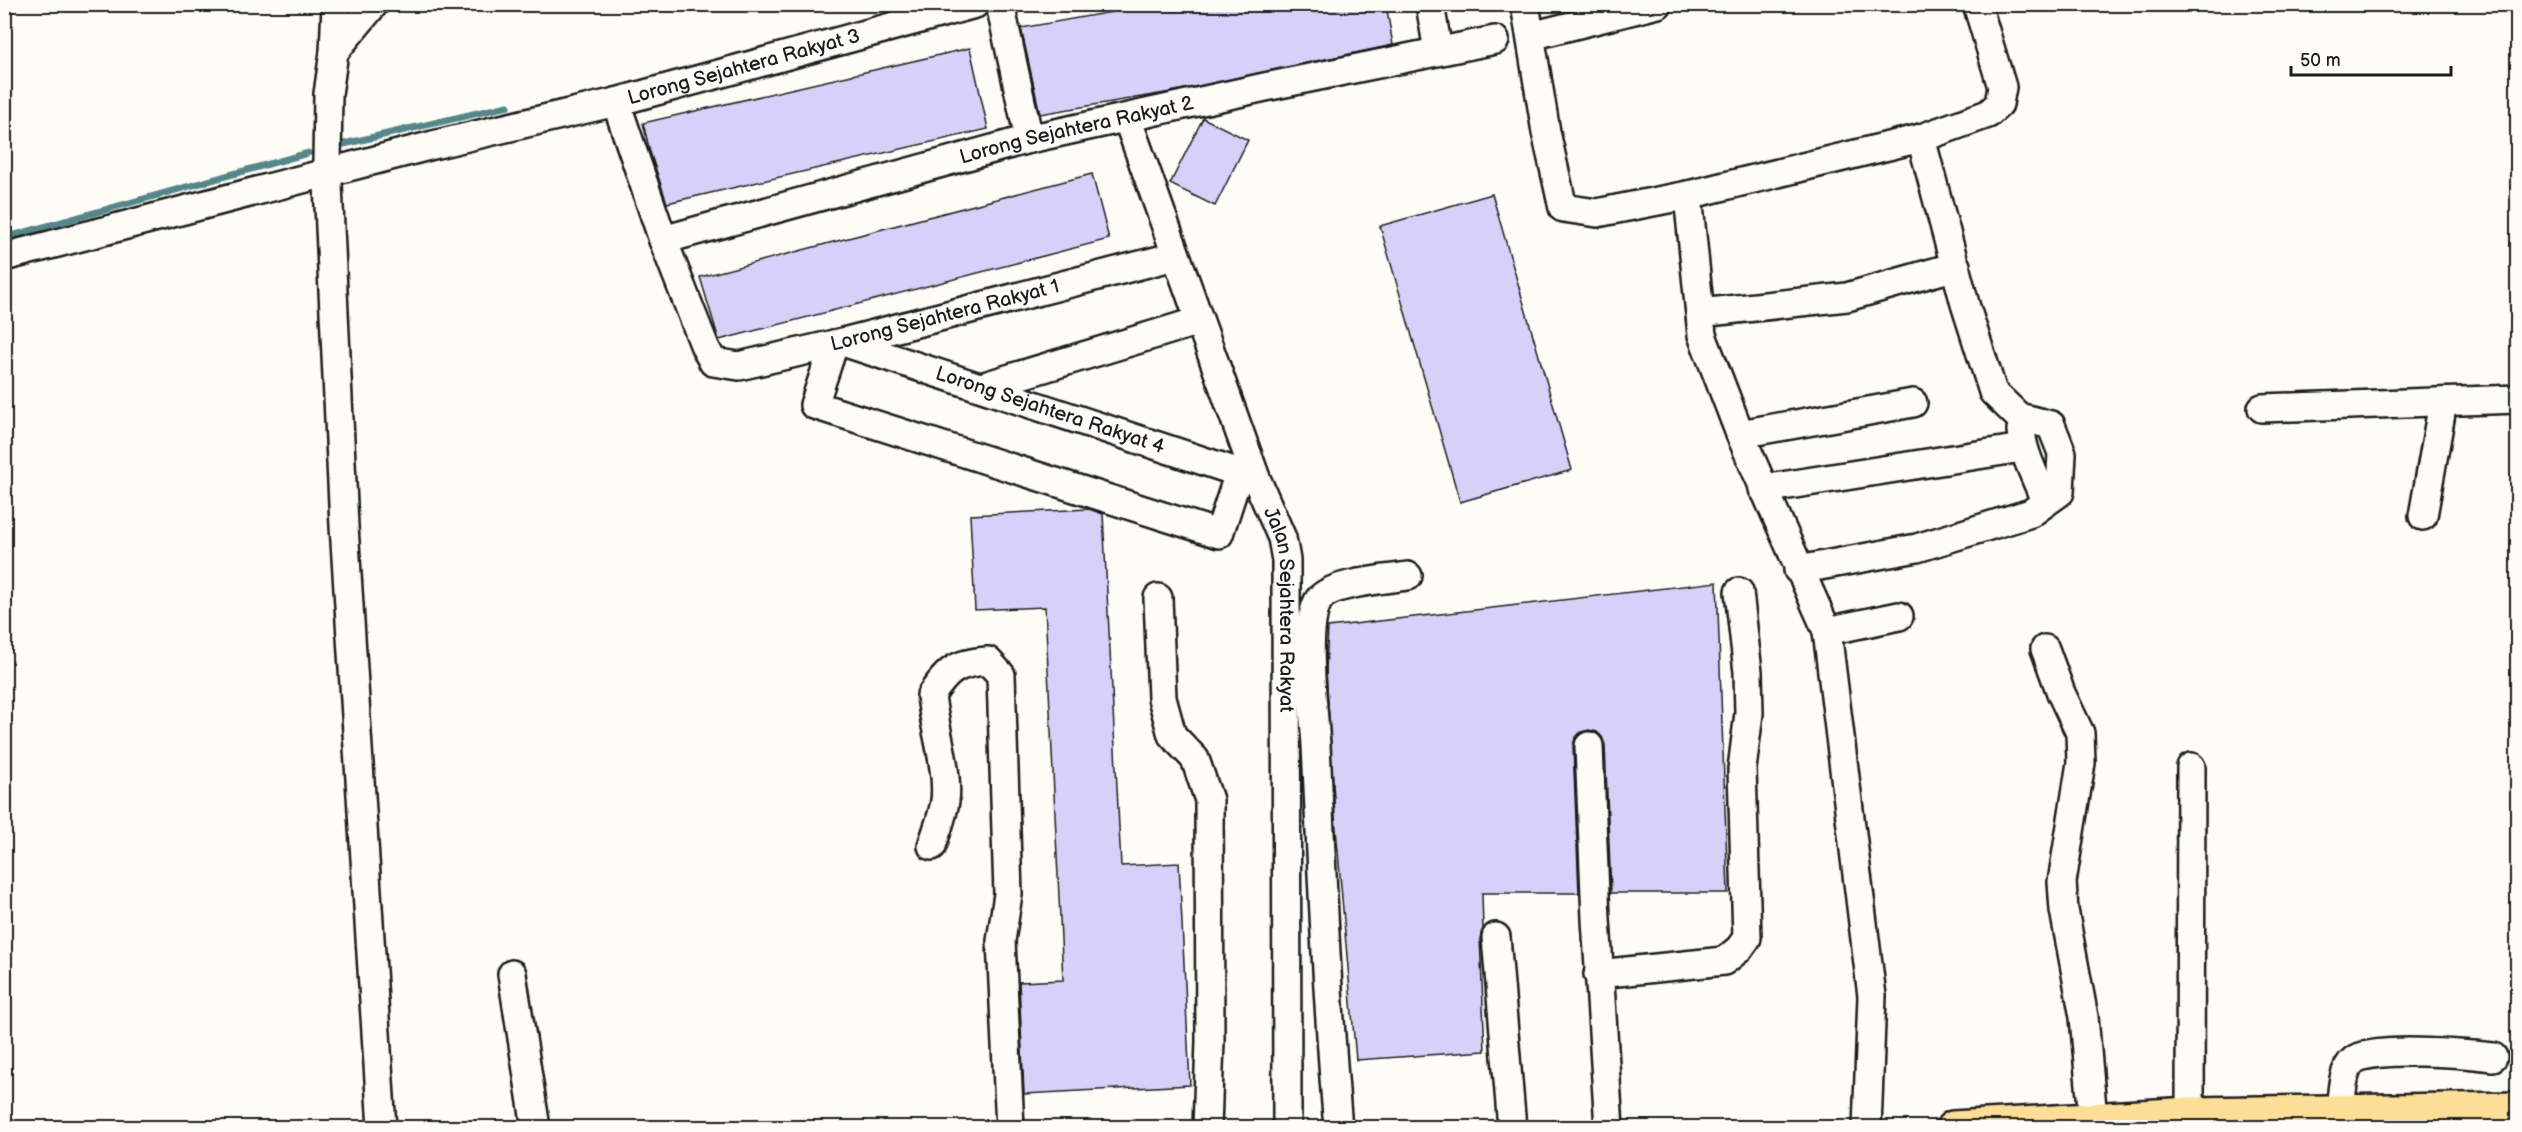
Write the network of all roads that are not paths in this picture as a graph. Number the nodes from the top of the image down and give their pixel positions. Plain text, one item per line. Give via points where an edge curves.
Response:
1 (336, 4) edge
2 (374, 4) edge
3 (975, 4) edge
4 (1000, 4) edge
5 (1430, 4) edge
6 (1525, 4) edge
7 (1658, 4) edge
8 (1977, 4) edge
9 (1531, 36) junction
10 (1495, 40) dead end
11 (1438, 51) junction
12 (334, 52) junction
13 (616, 102) junction
14 (1127, 118) junction
15 (1921, 138) junction
16 (1029, 139) junction
17 (328, 173) junction
18 (1688, 195) junction
19 (663, 240) junction
20 (1175, 256) junction
21 (4, 257) edge
22 (1956, 266) junction
23 (1700, 313) junction
24 (1199, 321) junction
25 (839, 343) junction
26 (981, 387) junction
27 (2517, 399) edge
28 (2443, 402) junction
29 (1913, 404) dead end
30 (2262, 408) dead end
31 (2019, 417) junction
32 (1740, 434) junction
33 (2022, 448) junction
34 (1248, 475) junction
35 (1763, 489) junction
36 (2045, 502) junction
37 (2423, 516) dead end
38 (1798, 570) junction
39 (1408, 576) dead end
40 (1740, 592) dead end
41 (1158, 598) dead end
42 (1899, 616) dead end
43 (1827, 631) junction
44 (2045, 650) dead end
45 (1589, 746) dead end
46 (2191, 768) dead end
47 (932, 846) dead end
48 (1496, 937) dead end
49 (512, 974) dead end
50 (1598, 974) junction
51 (2493, 1057) dead end
52 (2517, 1109) edge
53 (2340, 1113) junction
54 (2093, 1119) junction
55 (2211, 1119) edge
56 (382, 1128) edge
57 (536, 1128) edge
58 (1010, 1128) edge
59 (1207, 1128) edge
60 (1287, 1128) edge
61 (1338, 1128) edge
62 (1512, 1128) edge
63 (1609, 1128) edge
64 (1867, 1128) edge
65 (1953, 1128) edge

1 - 12 street
2 - 12 street
3 - 13 street, Lorong Sejahtera Rakyat 3
4 - 16 street
5 - 11 street
6 - 9 street
7 - 9 street
8 - 15 street via 2002,87 1999,104 1988,114
9 - 18 street via 1563,208 1597,213
10 - 11 street, Lorong Sejahtera Rakyat 2
11 - 14 street, Lorong Sejahtera Rakyat 2
12 - 17 street via 328,94
13 - 17 street, Lorong Sejahtera Rakyat 3
13 - 19 street
14 - 16 street, Lorong Sejahtera Rakyat 2
14 - 20 street, Jalan Sejahtera Rakyat
15 - 18 street
15 - 22 street
16 - 19 street, Lorong Sejahtera Rakyat 2
17 - 21 street, Lorong Sejahtera Rakyat 3
17 - 56 street via 346,550
18 - 23 street
19 - 25 street, Lorong Sejahtera Rakyat 1 via 713,362 739,366
20 - 24 street, Jalan Sejahtera Rakyat
20 - 25 street, Lorong Sejahtera Rakyat 1
22 - 23 street via 1847,297
22 - 31 street via 1993,392
23 - 32 street via 1702,335
24 - 26 street
24 - 34 street, Jalan Sejahtera Rakyat
25 - 26 street, Lorong Sejahtera Rakyat 4
25 - 34 street via 814,405 1219,534
26 - 34 street, Lorong Sejahtera Rakyat 4
27 - 28 street
28 - 30 street
28 - 37 street
29 - 32 street
31 - 33 street
31 - 36 street via 2051,425 2062,453 2060,492
32 - 35 street
33 - 35 street
33 - 36 street
34 - 60 street, Jalan Sejahtera Rakyat via 1281,538 1286,560
35 - 38 street
36 - 38 street via 2031,513 1917,548
38 - 43 street
39 - 61 street via 1344,585 1320,598 1312,615
40 - 50 street via 1749,712 1742,769 1747,938 1724,961
41 - 59 street via 1162,698 1172,735 1195,759 1209,800
42 - 43 street
43 - 64 street via 1872,996
44 - 54 street via 2079,734 2080,763 2062,882 2085,1017
45 - 50 street
46 - 55 street
47 - 58 street via 945,802 946,776 931,695 943,677 965,662 988,661 1001,675 1008,894 1001,941
48 - 62 street
49 - 57 street
50 - 63 street
51 - 53 street via 2434,1052 2363,1055 2352,1061 2345,1076
52 - 53 main road
53 - 55 main road
54 - 55 main road
54 - 65 main road

